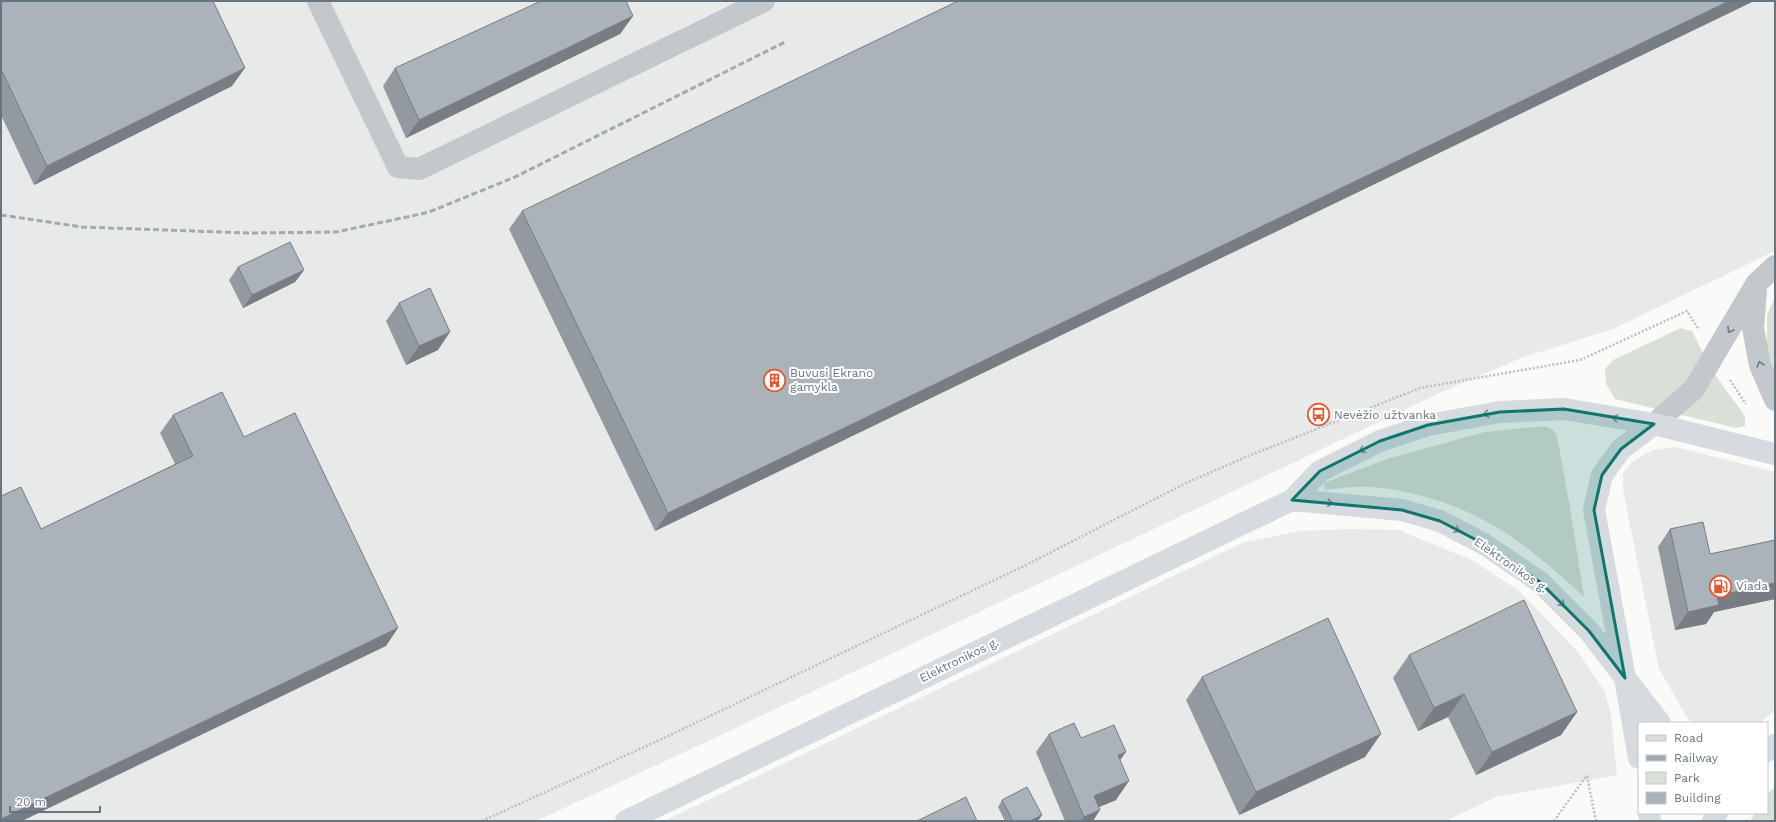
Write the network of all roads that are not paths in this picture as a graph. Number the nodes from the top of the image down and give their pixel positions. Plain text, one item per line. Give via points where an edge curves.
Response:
1 (318, 1) edge
2 (764, 1) edge
3 (1775, 266) edge
4 (1756, 284) junction
5 (1775, 400) edge
6 (1654, 424) junction
7 (1775, 454) edge
8 (1292, 500) junction
9 (1625, 678) junction
10 (1659, 722) edge
11 (1638, 752) edge
12 (626, 821) edge

1 - 2 street via 398,167 419,169
3 - 4 street
5 -> 4 street via 1760,366 1753,328
4 -> 6 street via 1694,389
6 - 7 main road, Elektronikos g.
6 -> 8 main road, Elektronikos g. via 1564,409 1500,412 1428,426 1380,441 1320,471
6 - 9 main road via 1621,449 1602,475 1594,510
8 -> 9 main road, Elektronikos g. via 1402,510 1440,521 1484,544 1540,582 1589,631
8 - 12 main road, Elektronikos g.
9 - 10 main road, Elektronikos g.
9 - 11 main road

